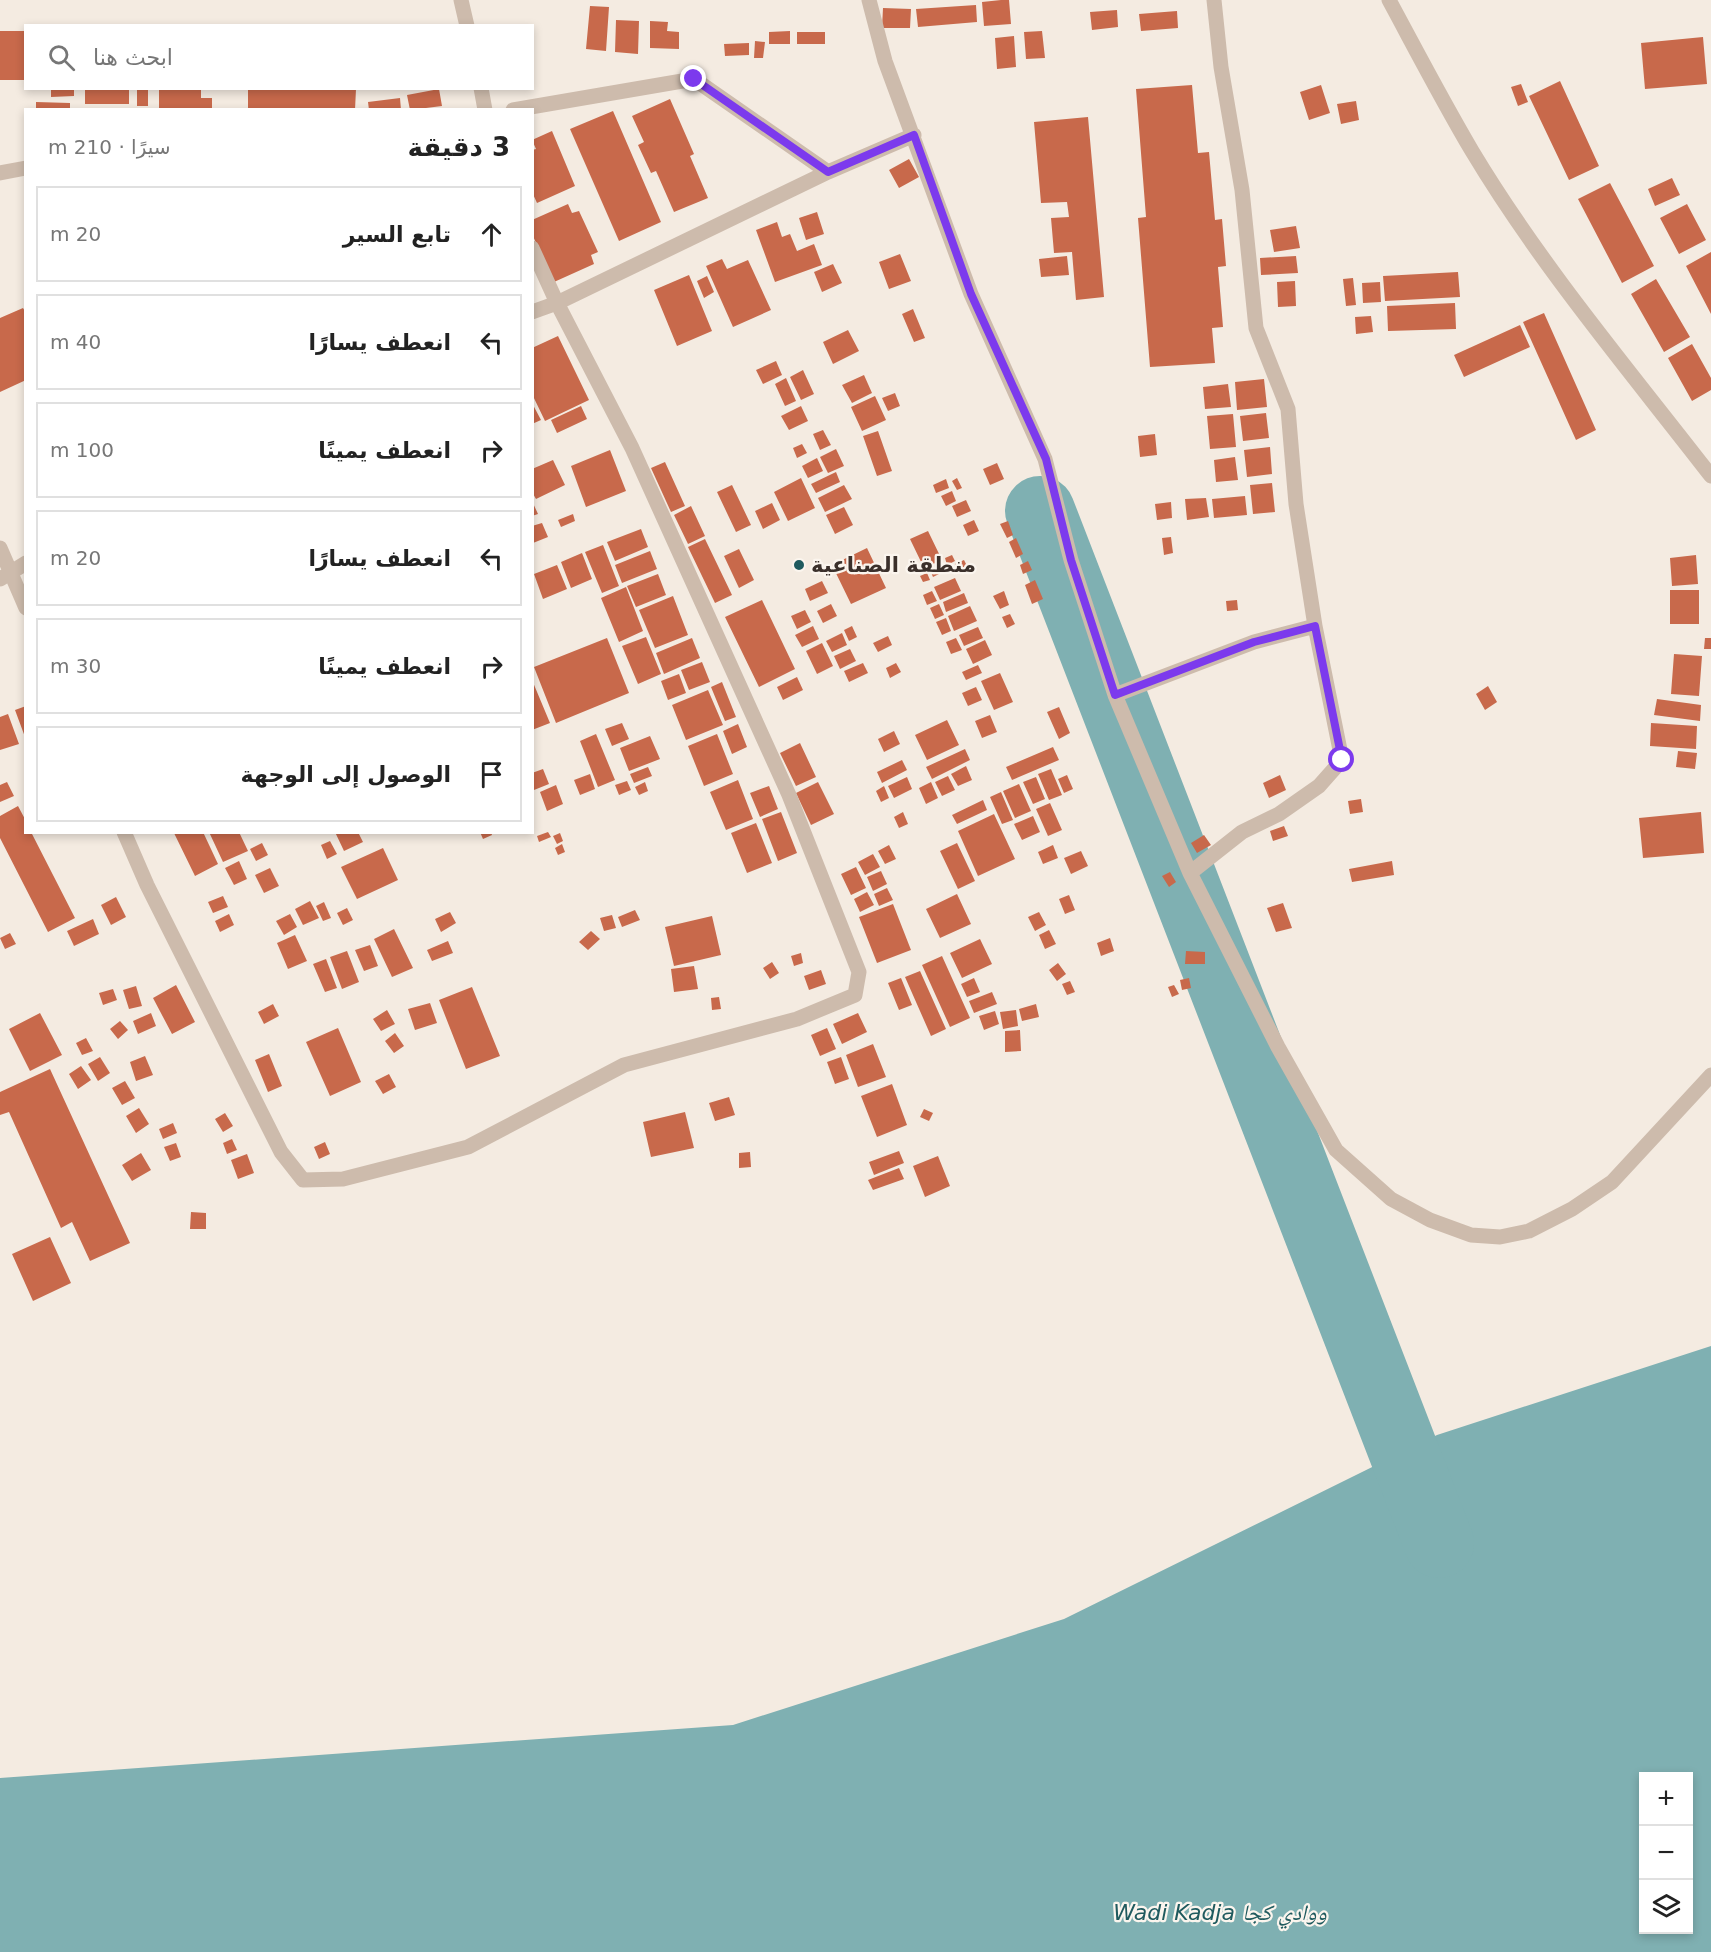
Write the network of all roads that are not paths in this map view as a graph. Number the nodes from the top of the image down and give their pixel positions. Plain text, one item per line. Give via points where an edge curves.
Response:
1 (461, 0) edge
2 (869, 0) edge
3 (1214, 0) edge
4 (1389, 0) edge
5 (467, 24) edge
6 (481, 90) edge
7 (485, 108) edge
8 (525, 108) edge
9 (914, 135) junction
10 (24, 168) edge
11 (828, 172) junction
12 (0, 173) edge
13 (534, 252) edge
14 (557, 303) junction
15 (534, 311) edge
16 (1711, 476) edge
17 (0, 548) edge
18 (24, 564) edge
19 (5, 575) edge
20 (24, 605) edge
21 (1315, 626) junction
22 (1115, 695) junction
23 (125, 834) edge
24 (1190, 873) junction
25 (1711, 1075) edge

1 - 5 street
2 - 9 street via 885,61
3 - 21 street via 1242,190 1256,328 1288,409 1296,504
4 - 16 street via 1472,151 1516,218 1559,280
6 - 7 street
8 - 11 street via 694,79
9 - 11 street
9 - 22 street via 971,294 1046,459 1071,560
10 - 12 street
11 - 14 street
13 - 14 street
14 - 15 street
14 - 23 street via 632,448 789,795 859,972 855,995 797,1019 624,1065 468,1146 343,1179 303,1180 281,1152
17 - 19 street
18 - 19 street
19 - 20 street
21 - 22 street via 1254,642
21 - 24 street via 1342,760 1319,786 1279,814 1242,832
22 - 24 street
24 - 25 street via 1278,1047 1336,1150 1391,1199 1430,1220 1471,1235 1500,1237 1529,1231 1572,1209 1612,1182

